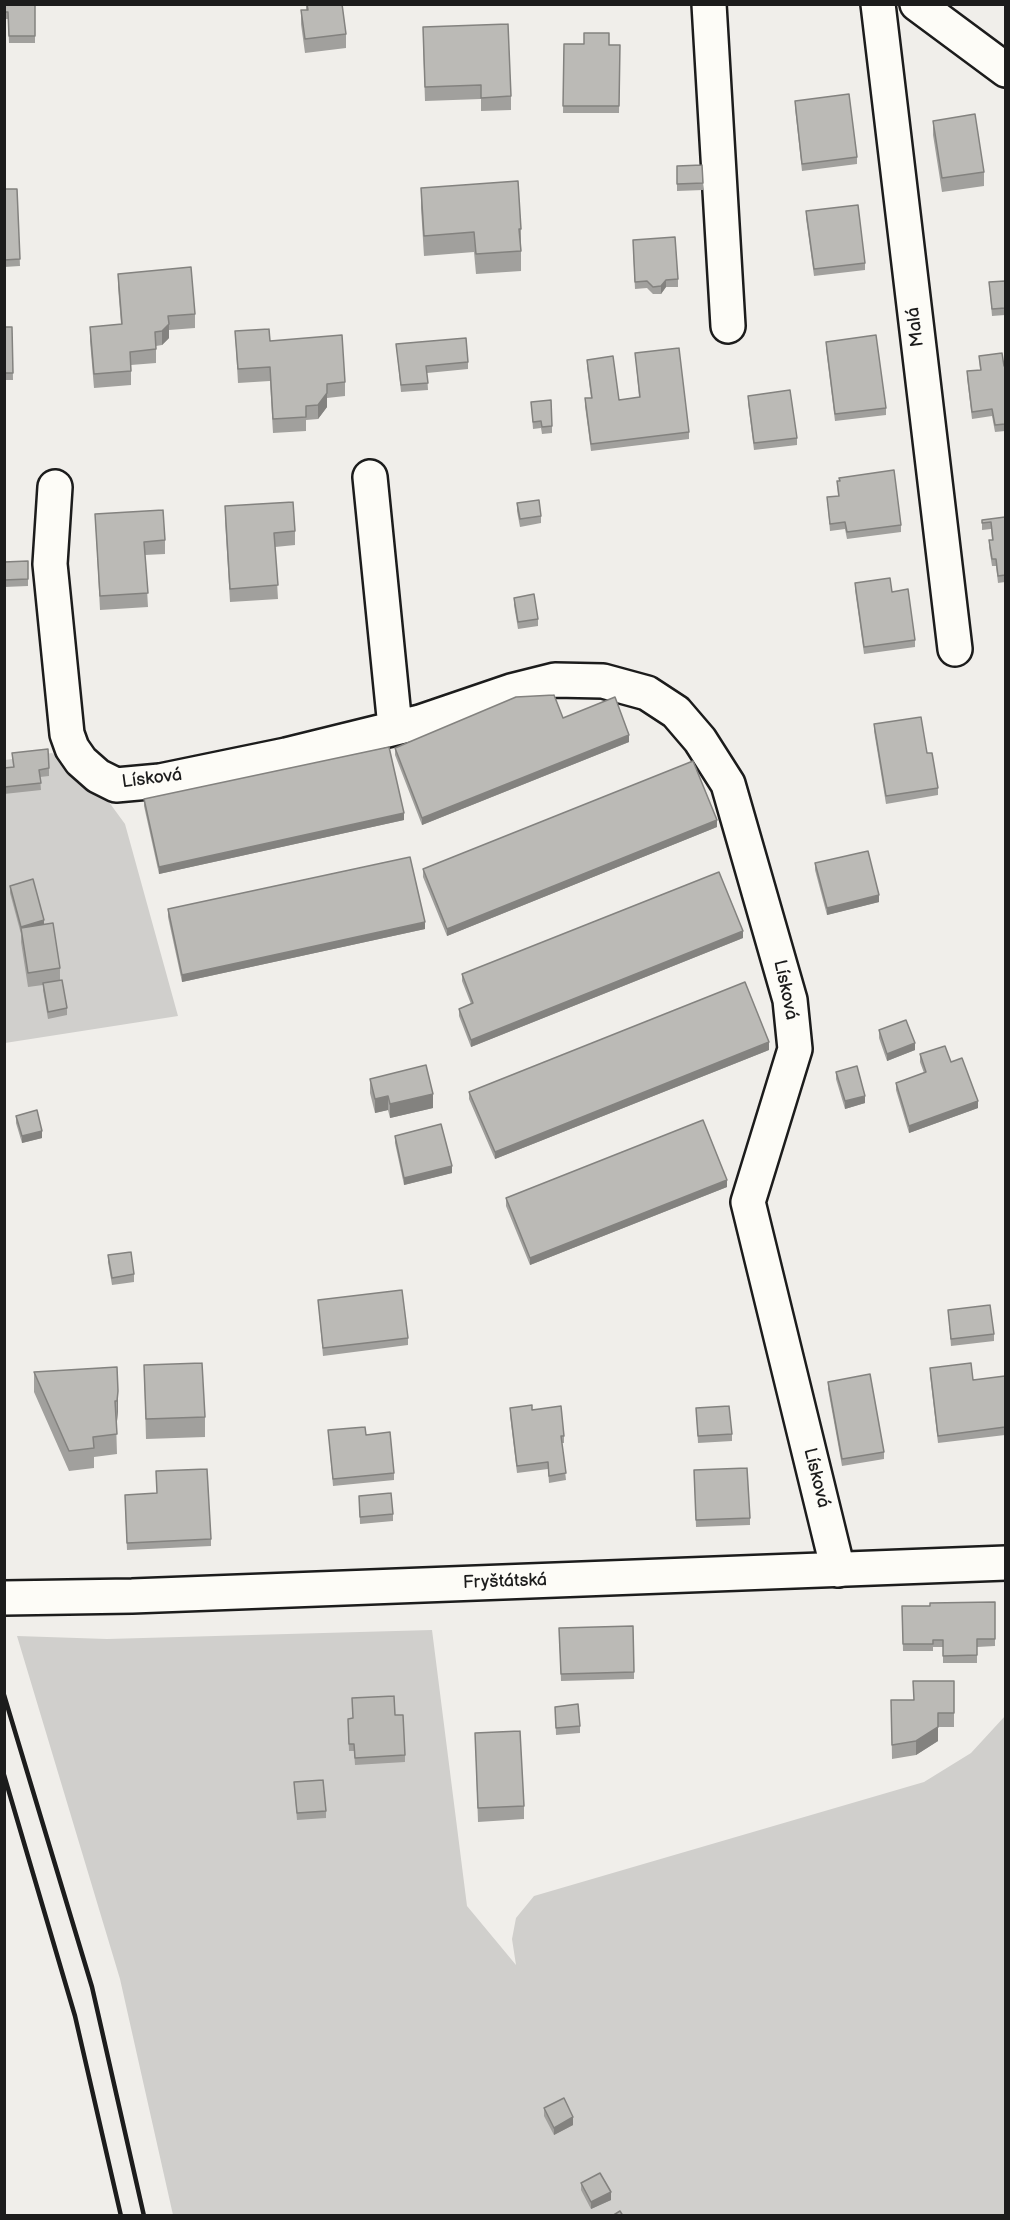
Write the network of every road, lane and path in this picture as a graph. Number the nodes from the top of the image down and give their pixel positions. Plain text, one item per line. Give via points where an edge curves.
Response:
1 (709, 4) edge
2 (878, 4) edge
3 (917, 4) edge
4 (1005, 70) edge
5 (728, 326) dead end
6 (370, 477) dead end
7 (55, 487) dead end
8 (955, 649) dead end
9 (395, 727) junction
10 (1005, 1563) edge
11 (838, 1570) junction
12 (4, 1598) edge

1 - 5 street
2 - 8 street, Malá
3 - 4 street
6 - 9 street
7 - 9 street, Lísková via 50,564 67,734 81,761 98,776 116,785 160,781
9 - 11 street, Lísková via 555,680 603,681 647,693 676,712 700,740 728,784 790,1000 795,1048 748,1202
10 - 11 street, Fryštátská
11 - 12 street, Fryštátská

